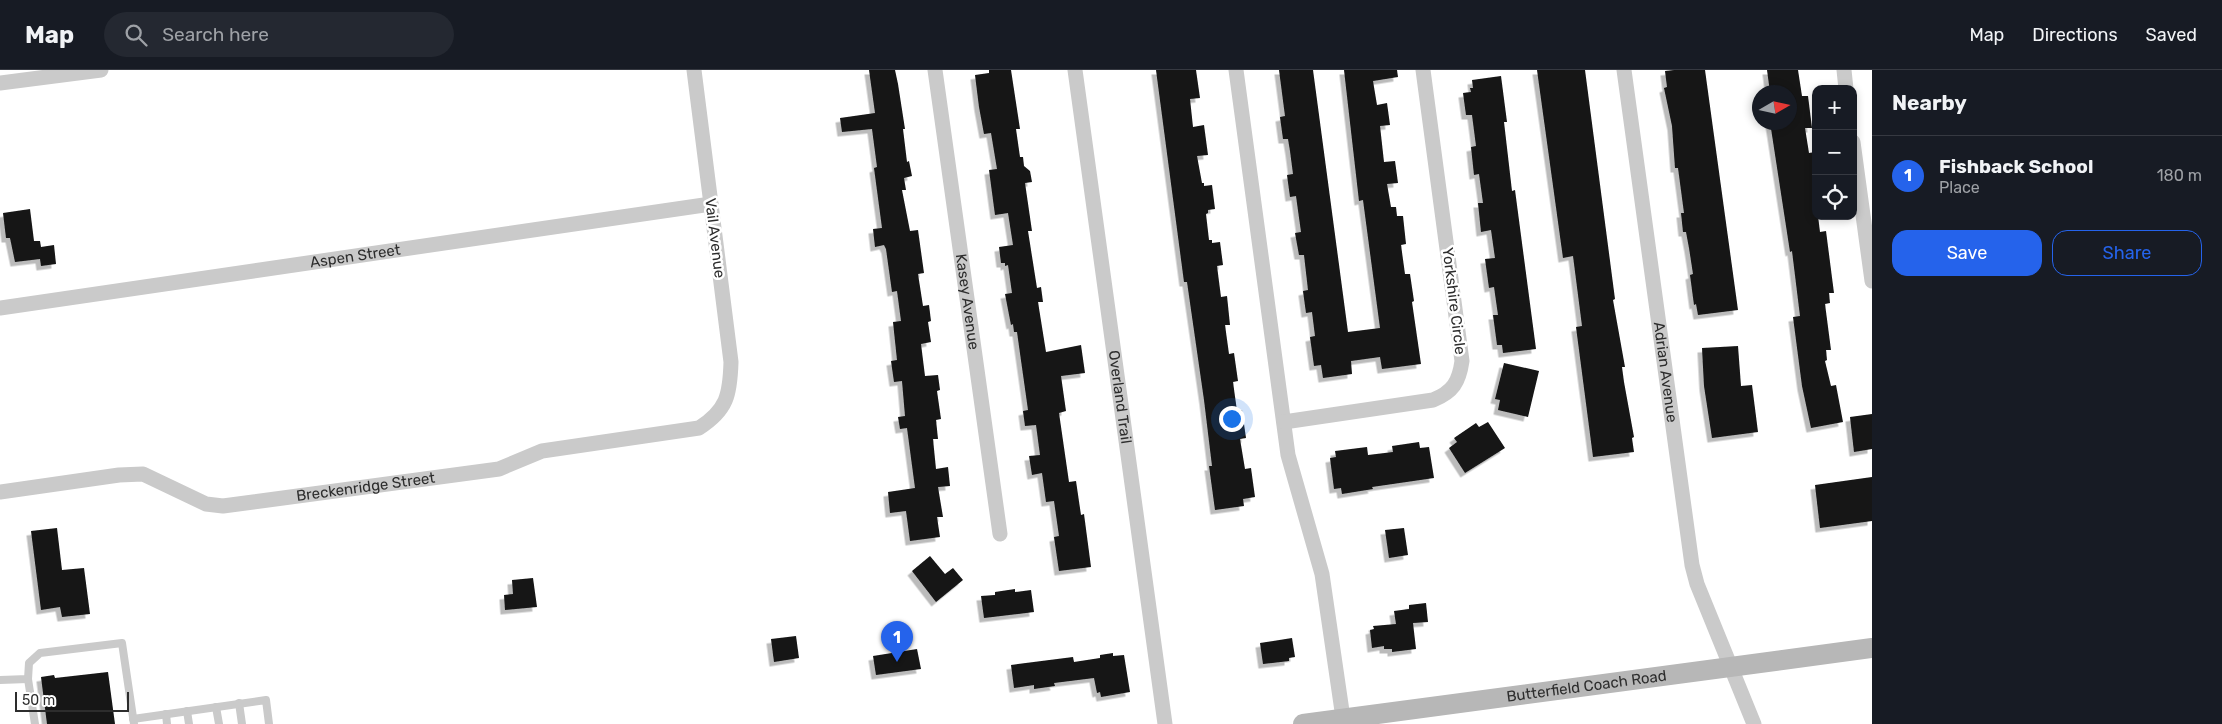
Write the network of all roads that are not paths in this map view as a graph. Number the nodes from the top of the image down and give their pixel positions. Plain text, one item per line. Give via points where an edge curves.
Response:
1 (101, 70) edge
2 (694, 70) edge
3 (935, 70) edge
4 (1075, 70) edge
5 (1236, 70) edge
6 (1423, 70) edge
7 (1624, 70) edge
8 (1844, 70) edge
9 (0, 83) edge
10 (1846, 85) edge
11 (1857, 171) edge
12 (711, 204) junction
13 (1872, 281) edge
14 (0, 308) edge
15 (725, 406) joint
16 (1284, 422) junction
17 (0, 492) edge
18 (1000, 534) dead end
19 (1872, 648) edge
20 (1732, 667) junction
21 (28, 679) junction
22 (0, 680) edge
23 (239, 703) junction
24 (216, 707) junction
25 (187, 711) junction
26 (166, 714) junction
27 (1343, 718) junction
28 (133, 721) edge
29 (35, 724) edge
30 (167, 724) edge
31 (189, 724) edge
32 (219, 724) edge
33 (242, 724) edge
34 (269, 724) edge
35 (1165, 724) edge
36 (1302, 724) edge
37 (1754, 724) edge

1 - 9 street
2 - 12 street, Vail Avenue
3 - 18 street, Kasey Avenue
4 - 35 street, Overland Trail
5 - 16 street
6 - 16 street, Yorkshire Circle via 1462,361 1456,386 1433,400
7 - 20 street, Adrian Avenue via 1692,565 1696,584
8 - 10 street
11 - 13 street
12 - 14 street, Aspen Street
12 - 15 street, Vail Avenue via 731,362 731,384
15 - 17 street, Breckenridge Street via 714,419 699,428 542,451 499,469 223,506 206,504 143,474
16 - 27 street via 1288,456 1322,574
19 - 20 main road, Butterfield Coach Road
20 - 27 main road, Butterfield Coach Road
20 - 37 street, Adrian Avenue
21 - 22 lane
21 - 28 lane via 29,664 40,653 122,643
21 - 29 lane
23 - 24 lane
23 - 33 lane
23 - 34 lane via 266,700
24 - 25 lane
24 - 32 lane
25 - 26 lane
25 - 31 lane
26 - 28 lane
26 - 30 lane
27 - 36 main road, Butterfield Coach Road

